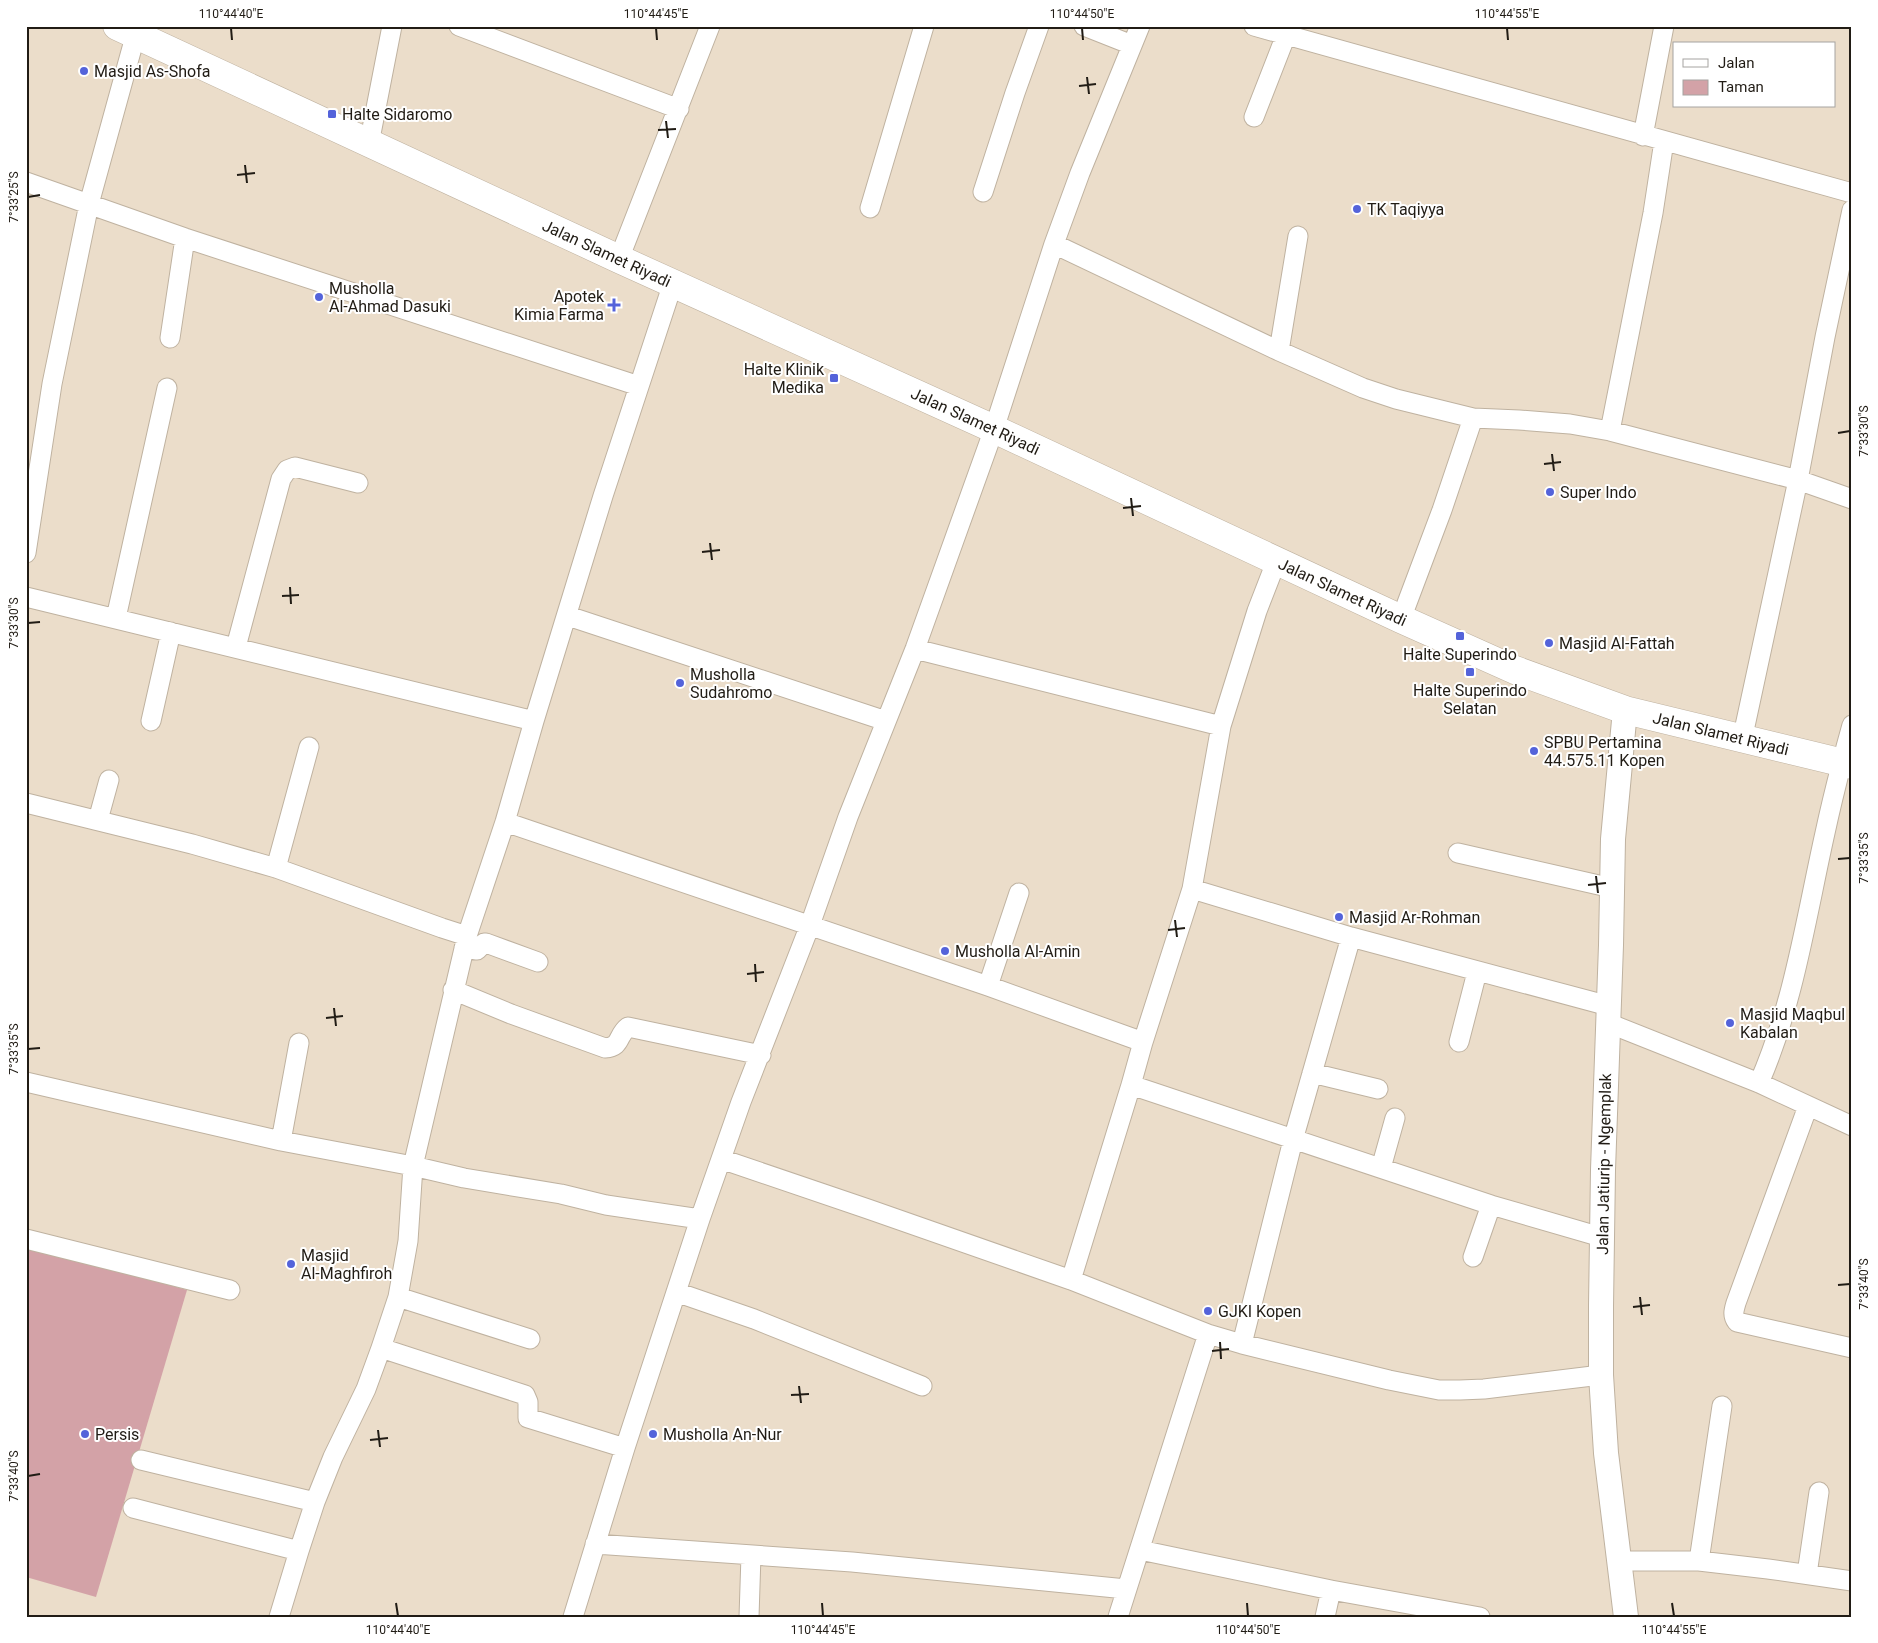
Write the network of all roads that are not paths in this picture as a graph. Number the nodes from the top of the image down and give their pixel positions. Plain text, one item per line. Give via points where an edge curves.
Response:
1 (392, 26) edge
2 (459, 26) edge
3 (710, 26) edge
4 (924, 26) edge
5 (1040, 26) edge
6 (1084, 26) edge
7 (1140, 26) edge
8 (1254, 26) edge
9 (1664, 26) edge
10 (130, 29) edge
11 (1286, 35) junction
12 (1132, 45) junction
13 (679, 110) junction
14 (1254, 117) dead end
15 (1643, 136) junction
16 (1664, 141) junction
17 (369, 144) junction
18 (26, 182) edge
19 (983, 192) dead end
20 (1852, 193) edge
21 (89, 204) junction
22 (870, 208) dead end
23 (1852, 210) edge
24 (1298, 236) dead end
25 (185, 238) junction
26 (1054, 244) junction
27 (619, 259) junction
28 (673, 283) junction
29 (170, 338) dead end
30 (1279, 352) junction
31 (639, 386) junction
32 (168, 388) dead end
33 (1472, 418) junction
34 (994, 429) junction
35 (1610, 430) junction
36 (1798, 480) junction
37 (358, 483) dead end
38 (1852, 498) edge
39 (26, 553) edge
40 (1276, 562) junction
41 (26, 597) edge
42 (568, 616) junction
43 (116, 618) junction
44 (1401, 619) junction
45 (171, 632) junction
46 (236, 647) junction
47 (915, 649) junction
48 (1625, 710) junction
49 (151, 721) dead end
50 (534, 721) junction
51 (886, 721) junction
52 (1852, 725) edge
53 (1221, 726) junction
54 (1742, 740) junction
55 (309, 748) dead end
56 (1847, 764) edge
57 (109, 780) dead end
58 (26, 803) edge
59 (98, 820) junction
60 (505, 822) junction
61 (1458, 853) dead end
62 (276, 868) junction
63 (1192, 888) junction
64 (1612, 888) junction
65 (1019, 893) dead end
66 (810, 925) junction
67 (1351, 938) junction
68 (465, 942) junction
69 (538, 962) dead end
70 (1477, 972) junction
71 (988, 986) junction
72 (453, 990) junction
73 (1608, 1015) junction
74 (1143, 1042) junction
75 (1459, 1042) dead end
76 (299, 1043) dead end
77 (761, 1055) junction
78 (1312, 1073) junction
79 (26, 1082) edge
80 (1759, 1083) junction
81 (1131, 1085) junction
82 (1378, 1089) dead end
83 (1808, 1106) junction
84 (1395, 1118) dead end
85 (1852, 1126) edge
86 (1293, 1140) junction
87 (281, 1142) junction
88 (721, 1159) junction
89 (413, 1166) junction
90 (1381, 1168) junction
91 (1491, 1204) junction
92 (700, 1219) junction
93 (1601, 1238) junction
94 (26, 1239) edge
95 (1473, 1257) dead end
96 (1071, 1280) junction
97 (230, 1290) dead end
98 (676, 1292) junction
99 (398, 1297) junction
100 (1208, 1334) junction
101 (530, 1339) dead end
102 (1242, 1344) junction
103 (381, 1348) junction
104 (1852, 1348) edge
105 (1601, 1375) junction
106 (922, 1386) dead end
107 (1722, 1406) dead end
108 (625, 1448) junction
109 (141, 1460) dead end
110 (1819, 1492) dead end
111 (316, 1502) junction
112 (133, 1508) dead end
113 (595, 1544) junction
114 (298, 1550) junction
115 (1140, 1550) junction
116 (751, 1555) junction
117 (1619, 1561) junction
118 (1699, 1561) junction
119 (1807, 1574) junction
120 (1852, 1581) edge
121 (1126, 1589) junction
122 (1331, 1590) junction
123 (279, 1617) edge
124 (572, 1617) edge
125 (749, 1617) edge
126 (1118, 1617) edge
127 (1325, 1617) edge
128 (1480, 1617) edge
129 (1626, 1617) edge

1 - 17 street
2 - 13 street
3 - 13 street
4 - 22 street
5 - 19 street
6 - 12 street
7 - 12 street
8 - 11 street
9 - 15 street
10 - 17 main road, Jalan Slamet Riyadi
10 - 21 street
11 - 14 street
11 - 15 street
12 - 26 street
13 - 27 street
15 - 16 street
16 - 20 street
16 - 35 street
17 - 27 main road, Jalan Slamet Riyadi
18 - 21 street
21 - 25 street
21 - 39 street via 52,384
23 - 36 street
24 - 30 street
25 - 29 street
25 - 31 street
26 - 30 street
26 - 34 street
27 - 28 main road, Jalan Slamet Riyadi
28 - 31 street
28 - 34 main road, Jalan Slamet Riyadi
30 - 33 street via 1363,388
31 - 42 street
32 - 43 street
33 - 35 street
33 - 44 street
34 - 40 main road, Jalan Slamet Riyadi
34 - 47 street
35 - 36 street
36 - 38 street
36 - 54 street
37 - 46 street via 294,467 287,470
40 - 44 main road, Jalan Slamet Riyadi
40 - 53 street
41 - 43 street
42 - 50 street
42 - 51 street
43 - 45 street
44 - 48 main road, Jalan Slamet Riyadi via 1515,670
45 - 46 street
45 - 49 street
46 - 50 street
47 - 51 street
47 - 53 street
48 - 54 main road, Jalan Slamet Riyadi
48 - 64 street, Jalan Jatiurip - Ngemplak via 1613,839
50 - 60 street
51 - 66 street
52 - 56 street
53 - 63 street
54 - 56 main road, Jalan Slamet Riyadi
55 - 62 street
56 - 80 street via 1787,1008
57 - 59 street
58 - 59 street
59 - 62 street
60 - 66 street
60 - 68 street
61 - 64 street
62 - 68 street via 442,928
63 - 67 street
63 - 74 street
64 - 73 street, Jalan Jatiurip - Ngemplak
65 - 71 street
66 - 71 street
66 - 77 street
67 - 70 street
67 - 78 street
68 - 69 street via 477,950 486,943
68 - 72 street
70 - 73 street
70 - 75 street
71 - 74 street
72 - 77 street via 605,1048 618,1043 628,1027
72 - 89 street
73 - 80 street
73 - 93 street, Jalan Jatiurip - Ngemplak
74 - 81 street
76 - 87 street
77 - 88 street
78 - 82 street
78 - 86 street
79 - 87 street
80 - 83 street
81 - 86 street
81 - 96 street
83 - 85 street
83 - 104 street via 1736,1303 1734,1318 1737,1322
84 - 90 street
86 - 90 street
86 - 102 street
87 - 89 street
88 - 92 street
88 - 96 street
89 - 92 street via 606,1205
89 - 99 street via 408,1241
90 - 91 street
91 - 93 street
91 - 95 street
92 - 98 street
93 - 105 street, Jalan Jatiurip - Ngemplak
94 - 97 street
96 - 100 street
98 - 106 street via 754,1319
98 - 108 street
99 - 101 street
99 - 103 street
100 - 102 street
100 - 115 street
102 - 105 street via 1439,1390 1484,1389
103 - 108 street via 525,1395 528,1418
103 - 111 street
105 - 117 street, Jalan Jatiurip - Ngemplak via 1606,1453
107 - 118 street
108 - 113 street
109 - 111 street
110 - 119 street
111 - 114 street
112 - 114 street
113 - 116 street
113 - 124 street
114 - 123 street
115 - 121 street
115 - 122 street
116 - 121 street
116 - 125 street
117 - 118 street
117 - 129 street, Jalan Jatiurip - Ngemplak
118 - 119 street
119 - 120 street
121 - 126 street
122 - 127 street
122 - 128 street

